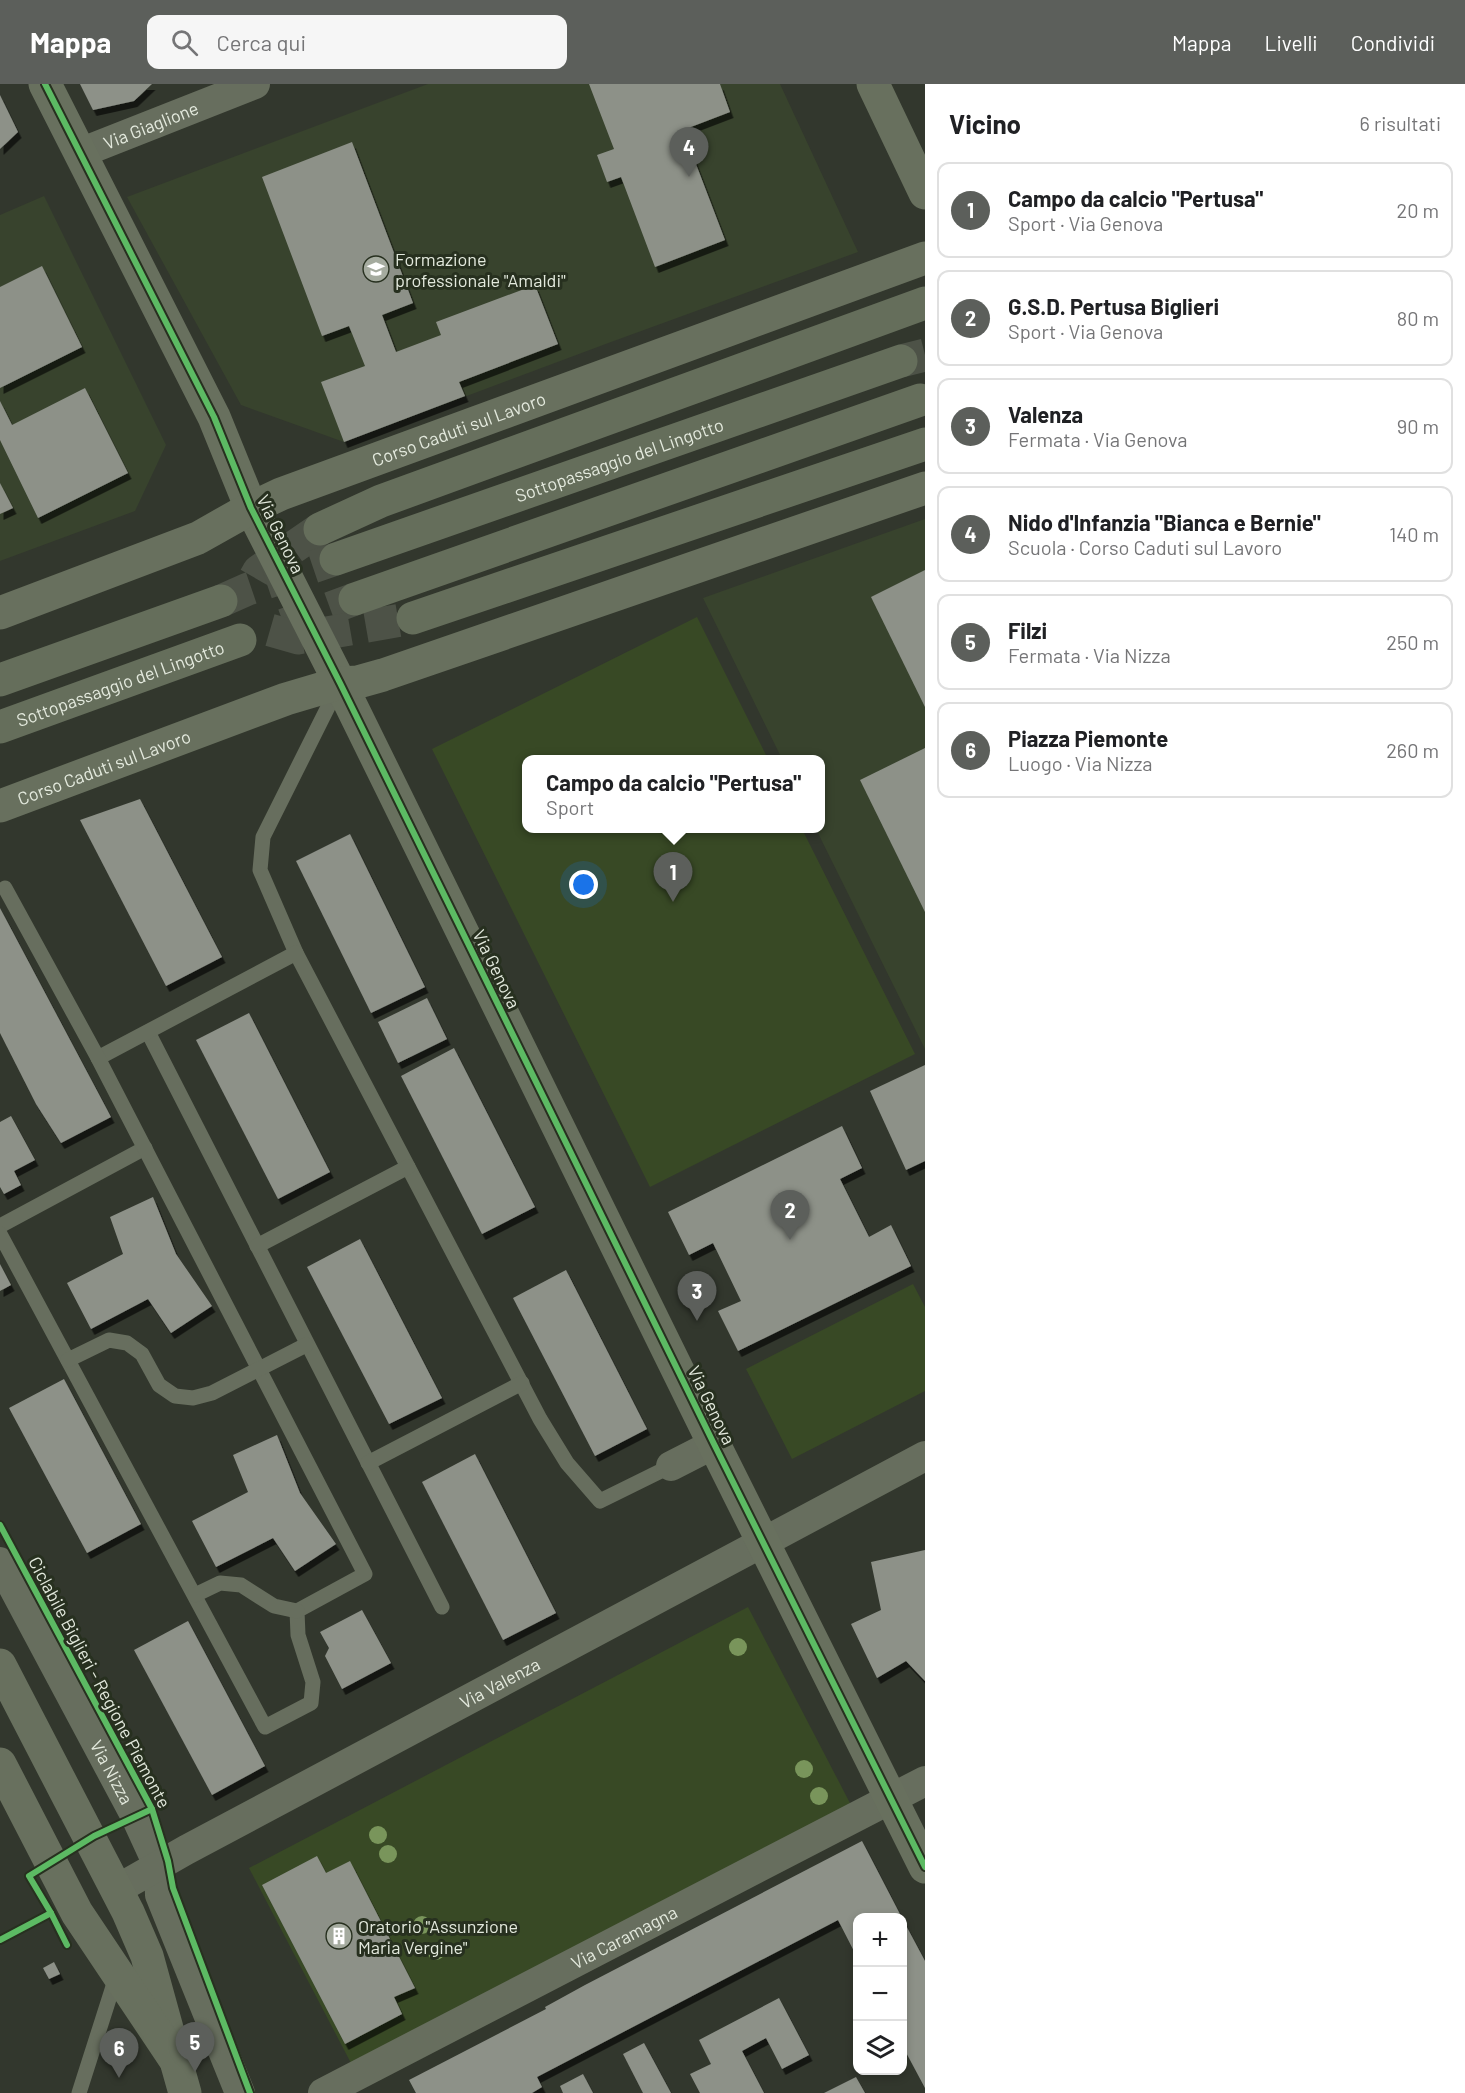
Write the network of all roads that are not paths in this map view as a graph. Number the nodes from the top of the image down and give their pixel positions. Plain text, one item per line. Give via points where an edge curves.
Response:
1 (45, 84) edge
2 (255, 84) edge
3 (873, 84) edge
4 (80, 153) junction
5 (925, 193) edge
6 (925, 258) edge
7 (925, 303) edge
8 (901, 361) tunnel mouth
9 (920, 400) dead end
10 (925, 444) edge
11 (925, 488) edge
12 (251, 508) junction
13 (320, 529) tunnel mouth
14 (336, 559) tunnel mouth
15 (355, 599) tunnel mouth
16 (221, 601) tunnel mouth
17 (0, 613) edge
18 (413, 618) tunnel mouth
19 (240, 640) tunnel mouth
20 (0, 680) edge
21 (340, 683) junction
22 (0, 727) edge
23 (0, 806) edge
24 (5, 888) dead end
25 (296, 953) junction
26 (148, 1032) junction
27 (98, 1058) junction
28 (145, 1148) junction
29 (408, 1167) junction
30 (0, 1226) edge
31 (0, 1234) edge
32 (257, 1246) junction
33 (306, 1345) junction
34 (68, 1360) junction
35 (260, 1368) junction
36 (522, 1383) junction
37 (714, 1444) junction
38 (925, 1456) edge
39 (368, 1463) junction
40 (670, 1466) joint
41 (764, 1541) junction
42 (0, 1562) edge
43 (195, 1595) junction
44 (442, 1608) dead end
45 (297, 1611) junction
46 (0, 1665) edge
47 (0, 1764) edge
48 (925, 1781) edge
49 (891, 1799) junction
50 (159, 1867) junction
51 (925, 1867) edge
52 (116, 1890) junction
53 (77, 1913) junction
54 (117, 1974) junction
55 (176, 2061) junction
56 (79, 2093) edge
57 (185, 2093) edge
58 (240, 2093) edge
59 (323, 2093) edge

1 - 4 street, Via Genova
2 - 4 street, Via Giaglione
3 - 5 street
4 - 12 street, Via Genova via 214,417
6 - 12 street, Corso Caduti sul Lavoro
7 - 13 main road via 381,501
8 - 14 main road, Sottopassaggio del Lingotto
9 - 15 main road
10 - 18 main road
11 - 21 street, Corso Caduti sul Lavoro via 382,675
12 - 17 street, Corso Caduti sul Lavoro via 198,538
12 - 21 street, Via Genova
16 - 20 main road
19 - 22 main road, Sottopassaggio del Lingotto
21 - 23 street, Corso Caduti sul Lavoro via 286,699
21 - 25 lane via 263,837 260,870
21 - 37 street, Via Genova
24 - 27 lane
25 - 26 lane
25 - 29 lane
26 - 27 lane
26 - 32 lane
27 - 28 lane
28 - 30 lane
28 - 35 lane
29 - 32 lane
29 - 36 lane
31 - 34 lane
32 - 33 lane
33 - 35 lane
33 - 39 lane
34 - 35 lane via 109,1340 127,1343 142,1354 159,1385 175,1396 193,1398 212,1393
34 - 43 lane
35 - 45 lane via 365,1574
36 - 39 lane
36 - 40 lane via 567,1463 600,1501
37 - 40 street
37 - 41 street, Via Genova
38 - 41 street, Via Valenza
39 - 44 lane
41 - 49 street, Via Genova
41 - 50 street, Via Valenza
42 - 50 street, Via Nizza
43 - 45 lane via 220,1583 241,1585 274,1606
43 - 45 lane via 265,1727 311,1703 313,1682 298,1635
46 - 52 street
47 - 53 street
48 - 49 street, Via Caramagna
49 - 51 street, Via Genova
49 - 59 street, Via Caramagna
50 - 52 street, Via Valenza
50 - 58 street, Via Nizza via 160,1895
52 - 53 street, Via Valenza
52 - 55 street via 147,1956
53 - 54 street
54 - 55 street
54 - 56 lane
55 - 57 street

